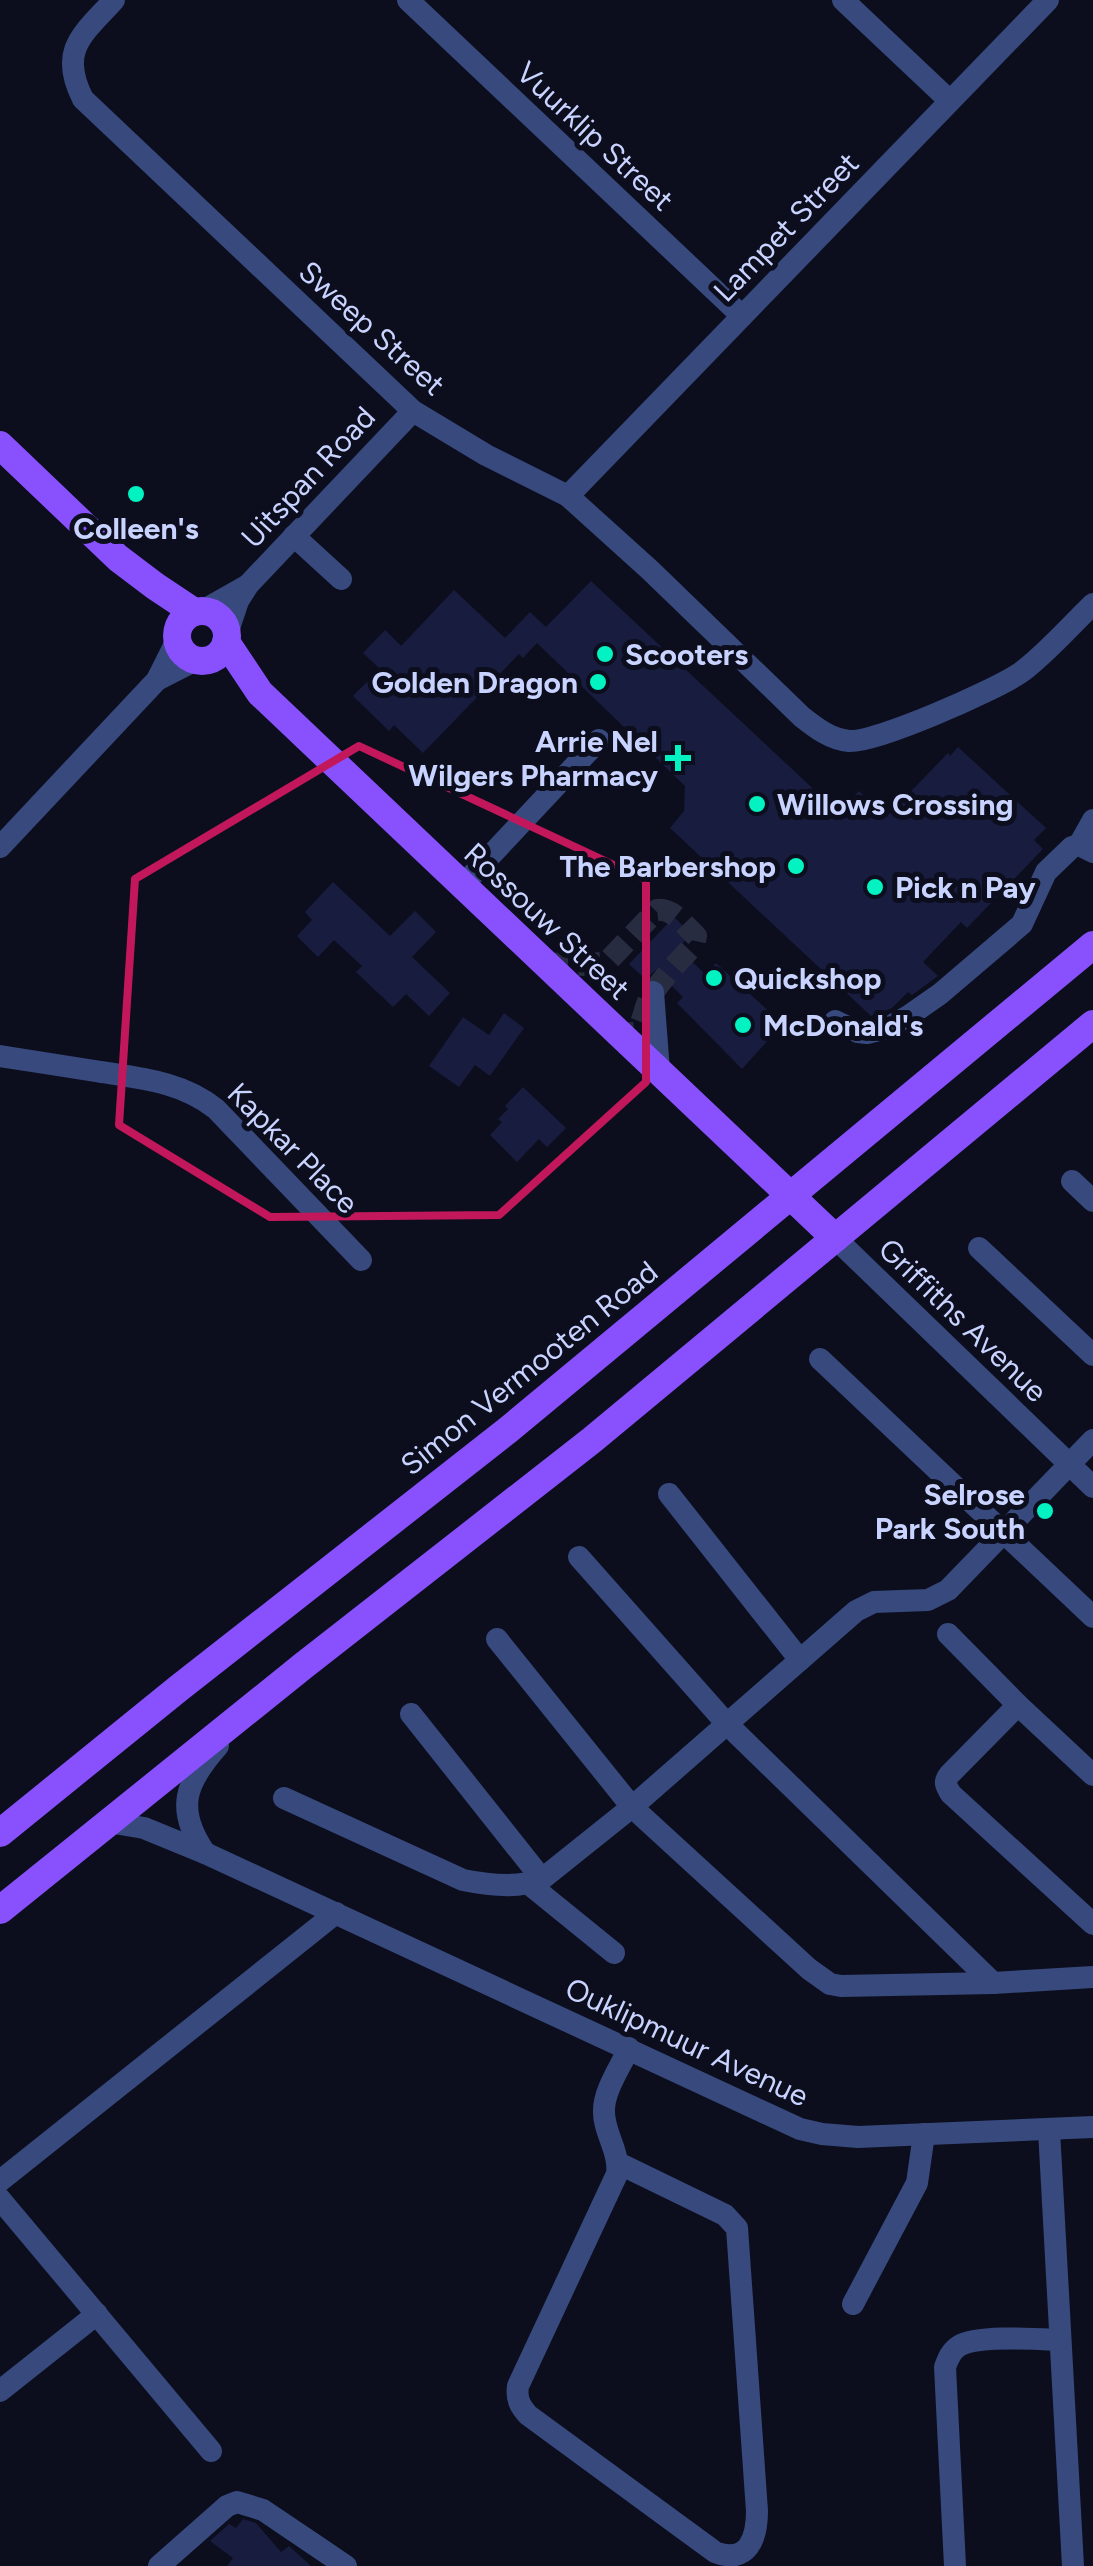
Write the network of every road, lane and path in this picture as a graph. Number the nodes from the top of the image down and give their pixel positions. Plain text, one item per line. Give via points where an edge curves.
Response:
1 (114, 0) edge
2 (408, 0) edge
3 (843, 0) edge
4 (1048, 0) edge
5 (950, 101) junction
6 (742, 316) junction
7 (413, 411) junction
8 (0, 445) edge
9 (568, 496) junction
10 (294, 536) junction
11 (118, 558) junction
12 (341, 579) dead end
13 (248, 585) junction
14 (1093, 604) edge
15 (198, 611) junction
16 (226, 638) junction
17 (187, 650) junction
18 (260, 693) junction
19 (599, 740) dead end
20 (1093, 820) edge
21 (0, 847) edge
22 (1087, 851) edge
23 (463, 885) junction
24 (1093, 946) edge
25 (653, 992) dead end
26 (835, 1021) dead end
27 (1093, 1024) edge
28 (0, 1056) edge
29 (659, 1071) junction
30 (1072, 1180) dead end
31 (791, 1195) junction
32 (1093, 1201) edge
33 (835, 1238) junction
34 (979, 1248) dead end
35 (361, 1260) dead end
36 (1093, 1355) edge
37 (820, 1360) dead end
38 (1093, 1440) edge
39 (1068, 1464) junction
40 (1093, 1486) edge
41 (669, 1494) dead end
42 (1004, 1532) junction
43 (579, 1556) dead end
44 (1093, 1617) edge
45 (948, 1634) dead end
46 (496, 1638) dead end
47 (800, 1660) junction
48 (256, 1704) junction
49 (1018, 1705) junction
50 (410, 1714) dead end
51 (727, 1724) junction
52 (1093, 1775) edge
53 (284, 1798) dead end
54 (632, 1808) junction
55 (108, 1822) junction
56 (0, 1833) edge
57 (205, 1853) junction
58 (535, 1882) junction
59 (0, 1910) edge
60 (336, 1913) junction
61 (1093, 1924) edge
62 (614, 1953) dead end
63 (1093, 1977) edge
64 (993, 1983) junction
65 (629, 2048) junction
66 (1093, 2127) edge
67 (1049, 2130) junction
68 (924, 2134) junction
69 (618, 2163) junction
70 (0, 2181) edge
71 (0, 2199) edge
72 (853, 2304) dead end
73 (97, 2314) junction
74 (1060, 2340) junction
75 (0, 2391) edge
76 (211, 2451) dead end
77 (160, 2566) edge
78 (346, 2566) edge
79 (955, 2566) edge
80 (1073, 2566) edge

1 - 7 street, Sweep Street via 73,51 74,81 84,98
2 - 6 street, Vuurklip Street
3 - 5 street
4 - 5 street, Lampet Street
5 - 6 street, Lampet Street
6 - 9 street, Lampet Street
7 - 9 street, Sweep Street
7 - 10 street, Uitspan Road
8 - 11 main road, Rossouw Street
9 - 14 street, Sweep Street via 802,717 850,741 875,738 1002,684
10 - 12 street
10 - 13 street, Uitspan Road
11 - 15 main road, Rossouw Street
11 - 17 main road, Rossouw Street
13 - 15 street, Uitspan Road
13 - 16 street, Uitspan Road
15 - 16 main road via 216,615
15 - 17 main road via 181,622
16 - 17 main road via 213,658
16 - 18 main road, Rossouw Street
17 - 18 main road, Rossouw Street
17 - 21 street
18 - 23 main road, Rossouw Street
19 - 23 street
20 - 22 street
22 - 26 street via 1072,847 1046,872 1022,924 940,994 868,1033
23 - 29 main road, Rossouw Street
24 - 31 main road, Simon Vermooten Road
25 - 29 street
27 - 33 main road
28 - 35 street, Kapkar Place via 157,1081 202,1098
29 - 31 main road, Rossouw Street
30 - 32 street
31 - 33 main road, Rossouw Street
31 - 56 main road, Simon Vermooten Road via 508,1430
33 - 39 street, Griffiths Avenue
33 - 48 main road via 592,1440
34 - 36 street
37 - 42 street
38 - 39 street
39 - 40 street, Griffiths Avenue
39 - 42 street
41 - 47 street
42 - 44 street
42 - 47 street via 948,1590 928,1600 874,1602 856,1610
43 - 51 street
45 - 49 street
46 - 54 street
47 - 51 street
48 - 55 main road
48 - 57 street via 200,1766 186,1797 190,1826
49 - 52 street
49 - 61 street via 946,1785
50 - 58 street
51 - 54 street
51 - 64 street
53 - 58 street via 463,1880
54 - 58 street
54 - 64 street via 830,1984
55 - 57 street, Ouklipmuur Avenue via 144,1828
55 - 59 main road
57 - 60 street, Ouklipmuur Avenue
58 - 62 street
60 - 65 street, Ouklipmuur Avenue
60 - 70 street
63 - 64 street
65 - 68 street, Ouklipmuur Avenue via 800,2129 858,2137
65 - 69 street via 603,2111
66 - 67 street, Ouklipmuur Avenue
67 - 68 street, Ouklipmuur Avenue
67 - 74 street
68 - 72 street via 917,2183
69 - 69 street via 518,2386 520,2406 715,2552 737,2555 755,2537 758,2511 737,2228 724,2215
71 - 73 street
73 - 75 street
73 - 76 street
74 - 79 street via 970,2342 949,2356
74 - 80 street
77 - 78 street via 236,2502 263,2510

